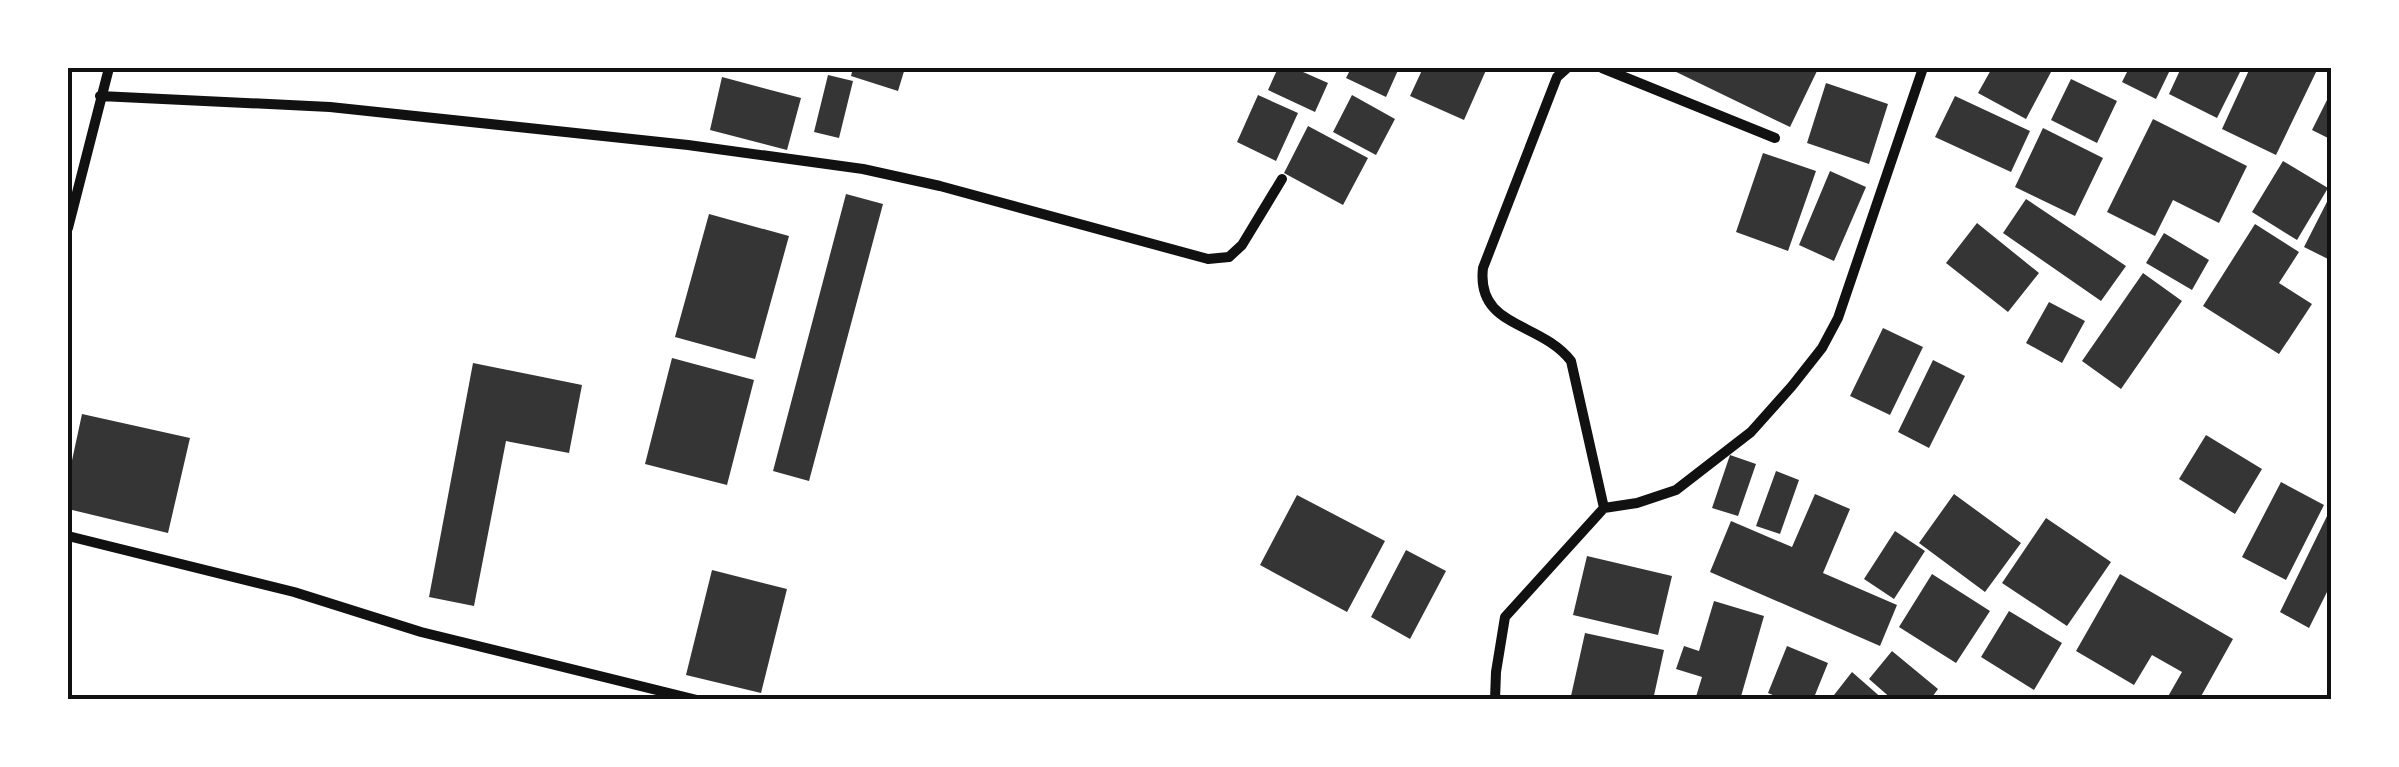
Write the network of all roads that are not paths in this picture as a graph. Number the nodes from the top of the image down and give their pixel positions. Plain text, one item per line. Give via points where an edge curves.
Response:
1 (109, 68) edge
2 (1567, 68) edge
3 (1602, 68) edge
4 (1923, 68) edge
5 (100, 96) junction
6 (1775, 138) dead end
7 (1282, 179) dead end
8 (68, 228) edge
9 (1604, 508) junction
10 (68, 536) edge
11 (697, 700) edge
12 (1496, 700) edge

1 - 5 street
2 - 9 street via 1483,268 1481,289 1491,309 1559,346 1571,360
3 - 6 street
4 - 9 street via 1822,348 1752,432 1676,490
5 - 7 street via 330,106 862,169 1208,259 1229,257 1242,245
5 - 8 street
9 - 12 street via 1505,617
10 - 11 street

